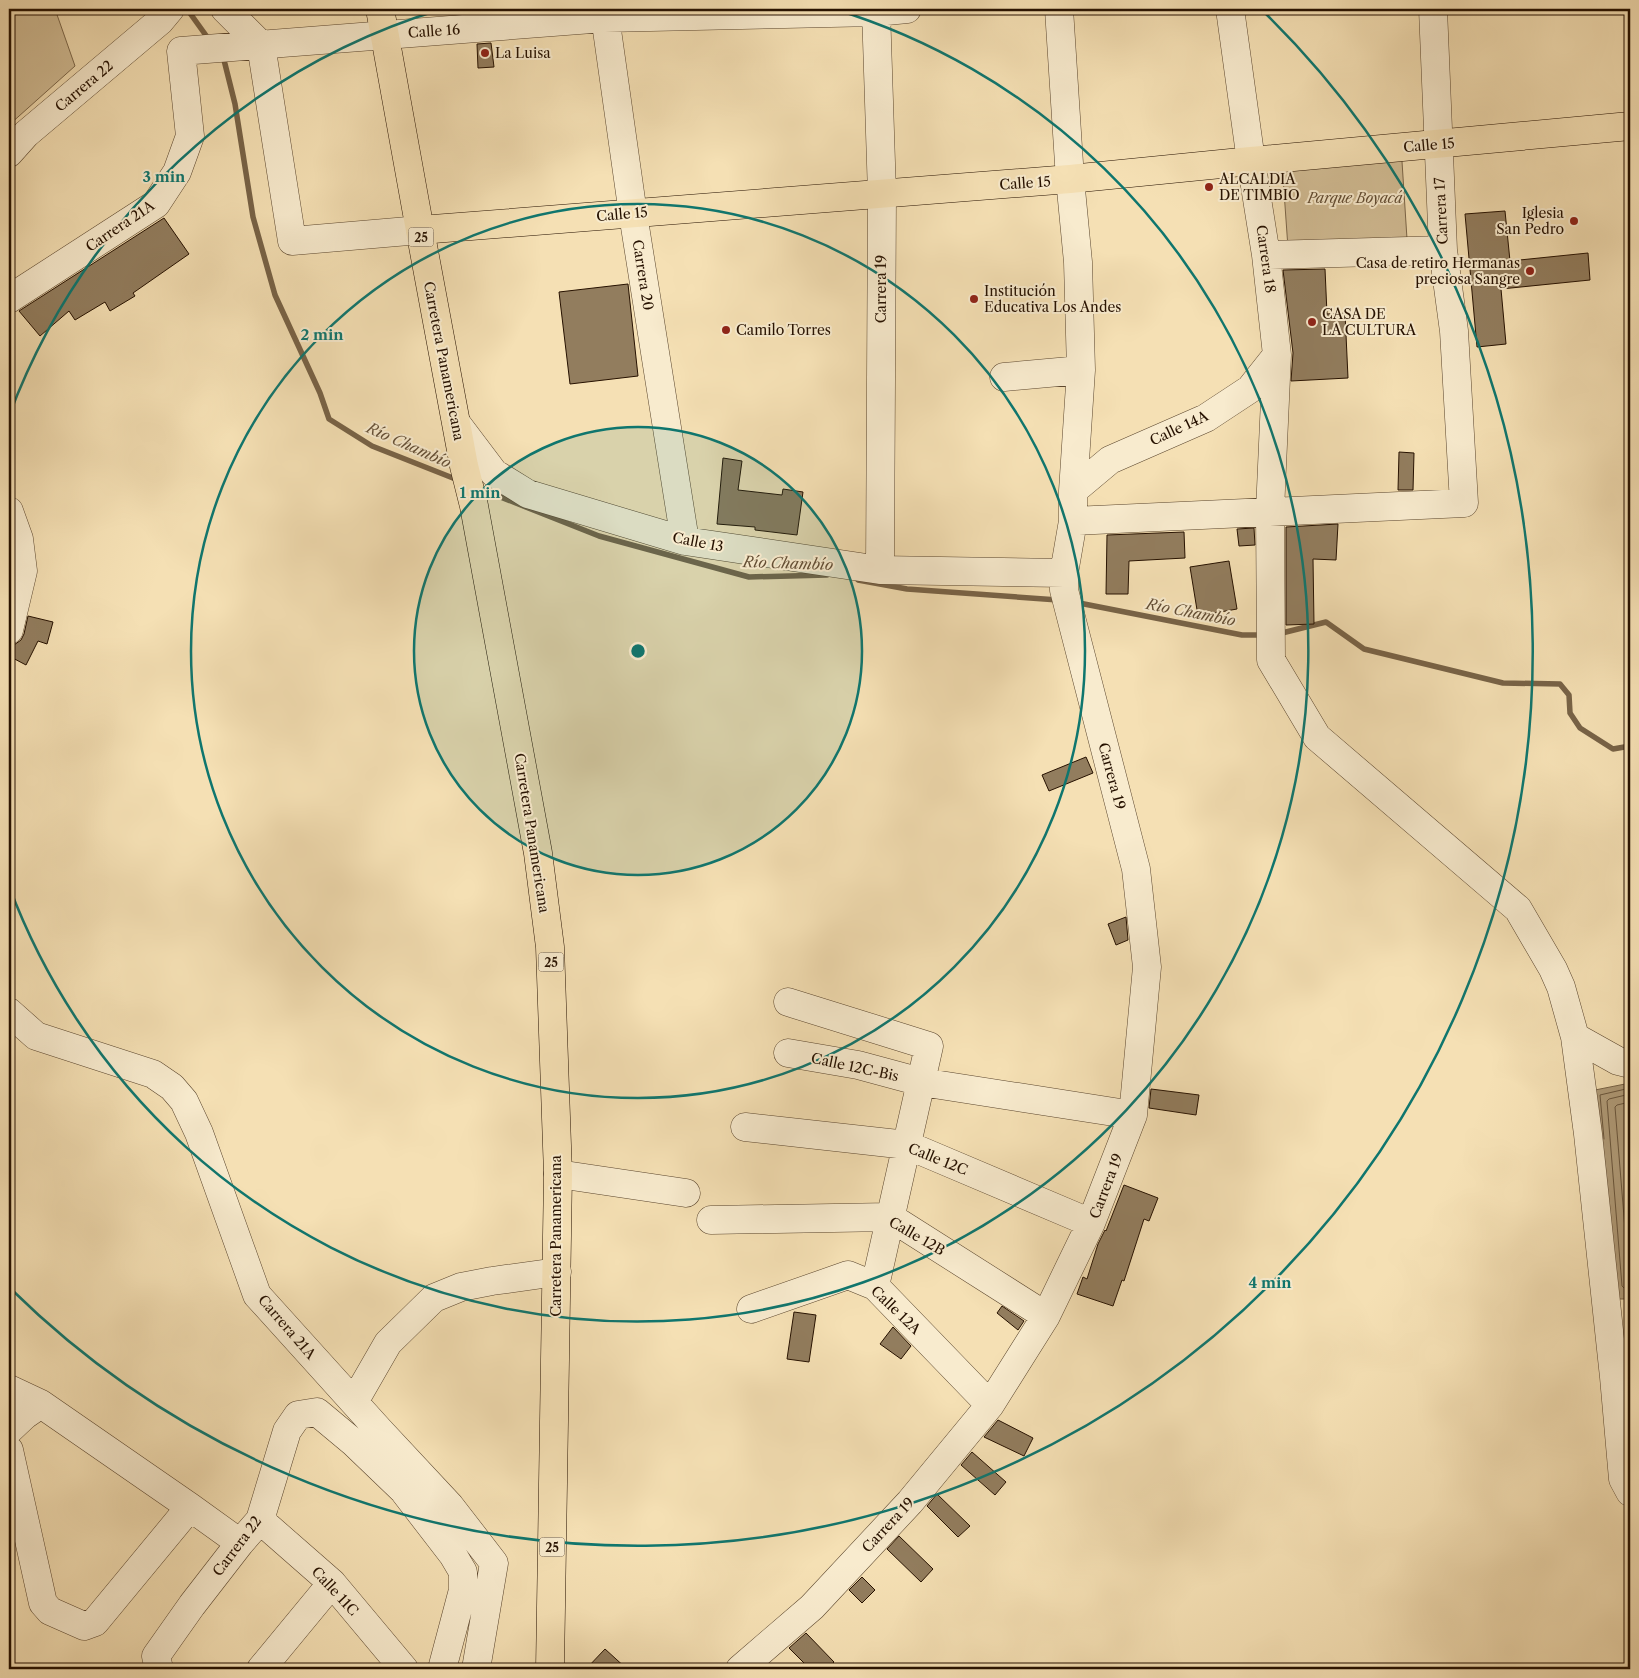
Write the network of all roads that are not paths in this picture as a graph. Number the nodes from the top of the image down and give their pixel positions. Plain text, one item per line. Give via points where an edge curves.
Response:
1 (225, 9) edge
2 (907, 9) edge
3 (1059, 9) edge
4 (1230, 9) edge
5 (1433, 9) edge
6 (876, 10) edge
7 (604, 13) edge
8 (165, 15) edge
9 (383, 22) edge
10 (250, 46) junction
11 (191, 50) junction
12 (1630, 126) edge
13 (1438, 144) junction
14 (9, 153) edge
15 (1251, 161) junction
16 (1070, 179) junction
17 (882, 194) junction
18 (633, 214) junction
19 (420, 230) junction
20 (1443, 250) junction
21 (1266, 255) junction
22 (9, 299) edge
23 (1277, 355) junction
24 (1081, 370) junction
25 (1004, 377) dead end
26 (456, 424) junction
27 (1073, 491) junction
28 (9, 510) edge
29 (1270, 511) junction
30 (1073, 521) junction
31 (685, 542) junction
32 (880, 570) junction
33 (1066, 591) junction
34 (9, 630) edge
35 (788, 1002) dead end
36 (9, 1012) edge
37 (1575, 1037) junction
38 (788, 1053) dead end
39 (1630, 1064) edge
40 (921, 1082) junction
41 (1133, 1115) junction
42 (745, 1127) dead end
43 (907, 1145) junction
44 (558, 1174) junction
45 (686, 1193) dead end
46 (890, 1217) junction
47 (711, 1220) dead end
48 (1091, 1223) junction
49 (557, 1272) junction
50 (875, 1286) junction
51 (751, 1309) dead end
52 (1046, 1316) junction
53 (9, 1389) edge
54 (354, 1402) junction
55 (41, 1404) junction
56 (990, 1405) junction
57 (9, 1430) edge
58 (9, 1450) edge
59 (1630, 1492) edge
60 (190, 1506) junction
61 (260, 1520) junction
62 (240, 1543) junction
63 (332, 1583) junction
64 (158, 1663) edge
65 (469, 1668) edge
66 (261, 1669) edge
67 (404, 1669) edge
68 (442, 1669) edge
69 (550, 1669) edge
70 (740, 1669) edge

1 - 10 street
2 - 6 street, Calle 16
3 - 16 street
4 - 15 street, Carrera 18
5 - 13 street, Carrera 17
6 - 7 street, Calle 16
6 - 17 street, Carrera 19
7 - 9 street, Calle 16
7 - 18 street, Carrera 20
8 - 11 street
8 - 14 street, Carrera 22 via 26,134
9 - 10 street, Calle 16
9 - 19 main road, Carretera Panamericana / 25
10 - 11 street, Calle 16
10 - 19 street via 292,241
11 - 22 street, Carrera 21A via 190,136 177,172 156,204
12 - 13 main road, Calle 15
13 - 15 main road, Calle 15
13 - 20 street, Carrera 17
15 - 16 main road, Calle 15
15 - 21 street, Carrera 18
16 - 17 main road, Calle 15
16 - 24 street via 1078,262
17 - 18 main road, Calle 15
17 - 32 street, Carrera 19
18 - 19 main road, Calle 15
18 - 31 street, Carrera 20
19 - 26 main road, Carretera Panamericana / 25
20 - 21 street
20 - 29 street, Carrera 17 via 1454,331 1464,503
21 - 23 street, Carrera 18
23 - 27 street, Calle 14A via 1250,389 1206,418 1110,460
23 - 29 street, Carrera 18
24 - 25 street
24 - 27 street
26 - 31 street, Calle 13 via 494,473 528,494
26 - 44 main road, Carretera Panamericana / 25 via 538,853 549,937
27 - 30 street
28 - 34 street via 19,538 23,571
29 - 30 street
29 - 37 street, Carrera 18 via 1271,660 1317,737 1518,909 1554,969
30 - 33 street
31 - 32 street, Calle 13
32 - 33 street, Calle 13
33 - 41 street, Carrera 19 via 1136,869 1147,968
35 - 40 street via 929,1046
36 - 54 street, Carrera 21A via 36,1036 153,1074 172,1087 184,1101 199,1133 257,1295
37 - 39 street via 1618,1061
37 - 59 street via 1623,1478
38 - 40 street, Calle 12C-Bis via 858,1065
40 - 41 street, Calle 12C-Bis
40 - 43 street
41 - 48 street, Carrera 19
42 - 43 street, Calle 12C
43 - 46 street
43 - 48 street, Calle 12C
44 - 45 street
44 - 49 main road, Carretera Panamericana / 25
46 - 47 street, Calle 12B
46 - 50 street
46 - 52 street, Calle 12B
48 - 52 street, Carrera 19
49 - 54 street via 469,1285 434,1298 388,1343
49 - 69 main road, Carretera Panamericana / 25
50 - 51 street, Calle 12A via 848,1276
50 - 56 street, Calle 12A
52 - 56 street, Carrera 19
53 - 55 street
54 - 65 street, Carrera 21A via 450,1506 494,1563
55 - 57 street
55 - 60 street
56 - 70 street, Carrera 19 via 910,1502 812,1607
58 - 60 street via 42,1604 84,1626 96,1622
60 - 62 street
61 - 62 street, Carrera 22
61 - 63 street, Calle 11C
61 - 68 street, Carrera 22 via 287,1431 298,1416 317,1412 403,1490 453,1554 463,1572 464,1590
62 - 64 street, Carrera 22 via 192,1604
63 - 66 street
63 - 67 street, Calle 11C

